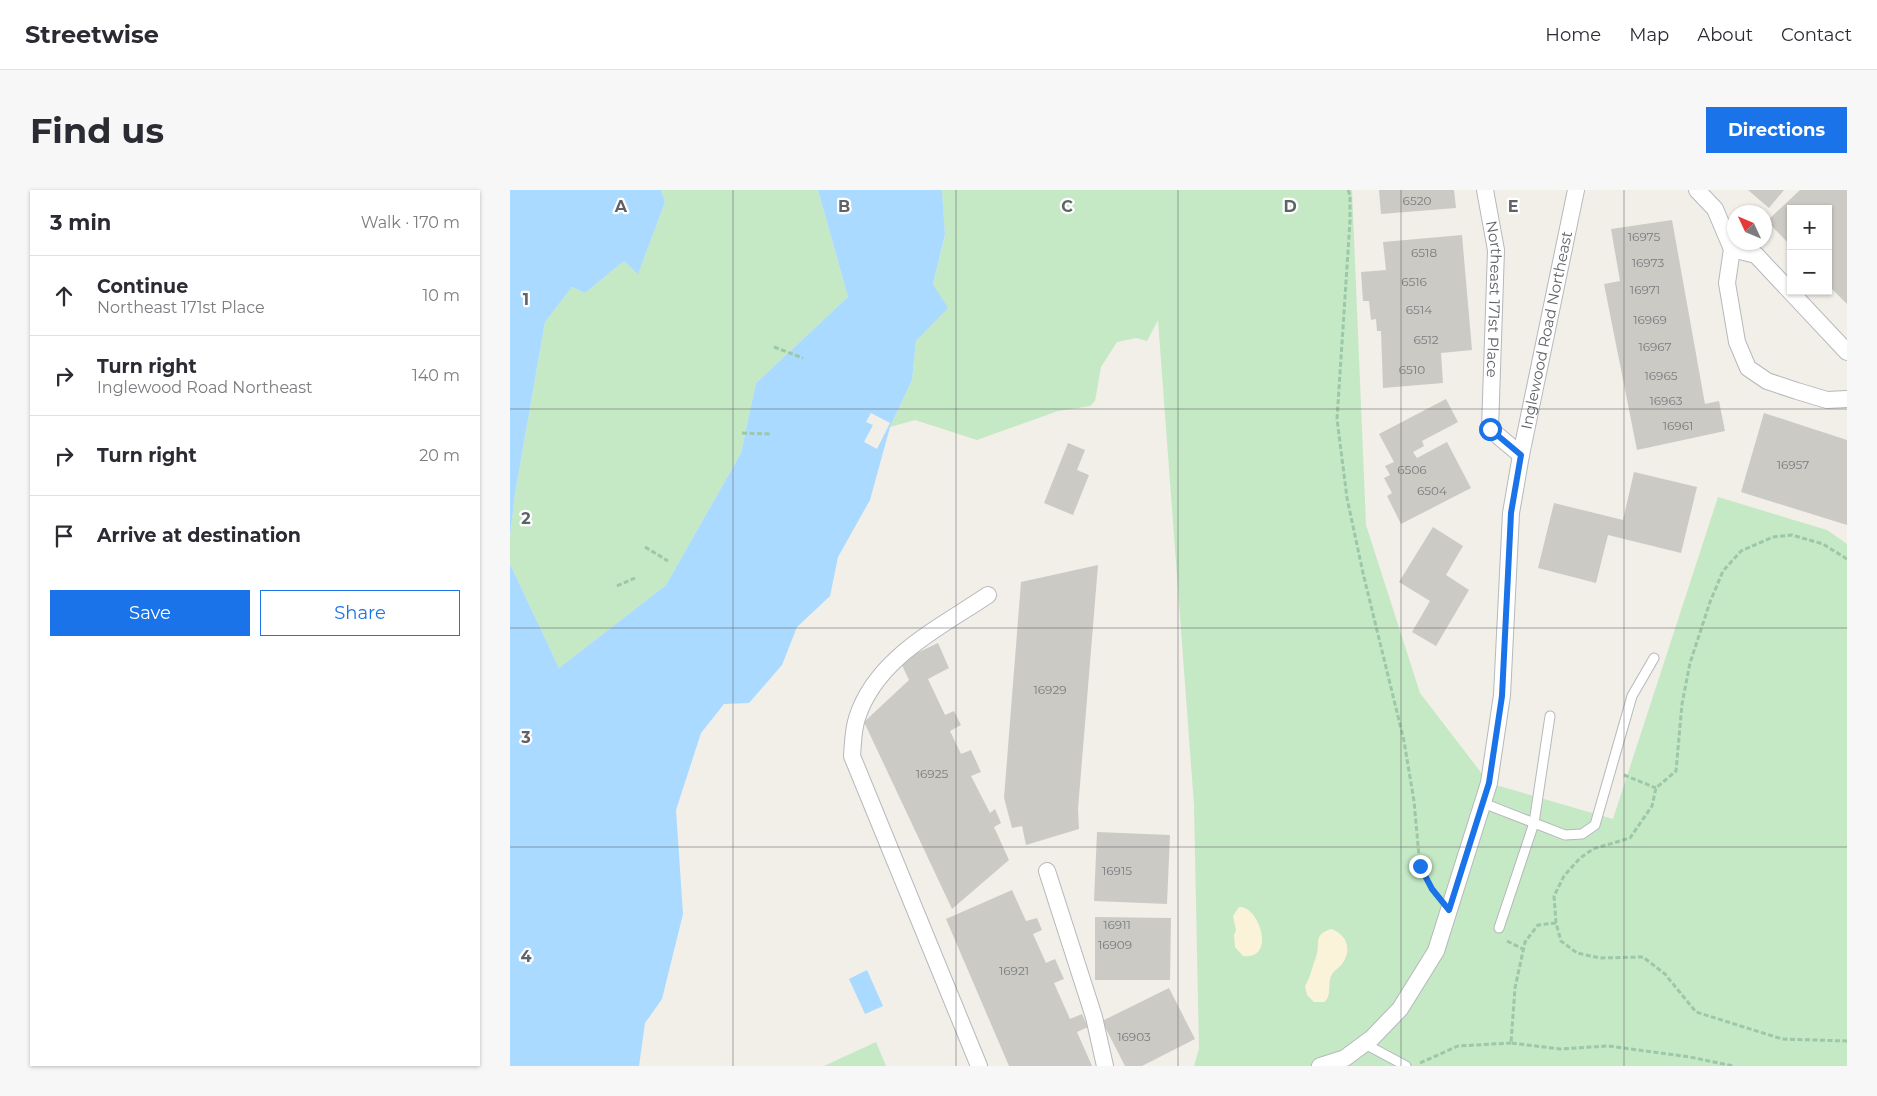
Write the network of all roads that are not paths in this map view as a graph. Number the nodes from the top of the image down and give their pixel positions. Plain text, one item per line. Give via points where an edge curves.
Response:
1 (1485, 190) edge
2 (1576, 190) edge
3 (1697, 190) edge
4 (1727, 237) edge
5 (1732, 250) edge
6 (1736, 250) edge
7 (1847, 352) edge
8 (1847, 399) edge
9 (1521, 455) junction
10 (988, 595) dead end
11 (1654, 658) dead end
12 (1550, 716) dead end
13 (1483, 803) junction
14 (1534, 823) junction
15 (1047, 871) dead end
16 (1499, 928) dead end
17 (1365, 1044) junction
18 (1326, 1065) edge
19 (979, 1066) edge
20 (1105, 1066) edge
21 (1406, 1066) edge

1 - 9 street, Northeast 171st Place via 1496,250 1490,429
2 - 9 street, Inglewood Road Northeast
3 - 4 street via 1715,209
5 - 8 street via 1727,283 1737,342 1748,368 1767,381 1797,391 1827,400
6 - 7 street via 1756,255
9 - 13 street, Inglewood Road Northeast via 1511,513 1502,696
10 - 19 street via 898,656 873,684 857,719 852,756
11 - 14 lane via 1632,696 1595,825 1582,834 1565,835
12 - 14 lane
13 - 14 lane
13 - 17 street, Inglewood Road Northeast via 1436,952 1400,1009
14 - 16 lane
15 - 20 street via 1094,1017
17 - 18 street, Inglewood Road Northeast via 1345,1058
17 - 21 lane

